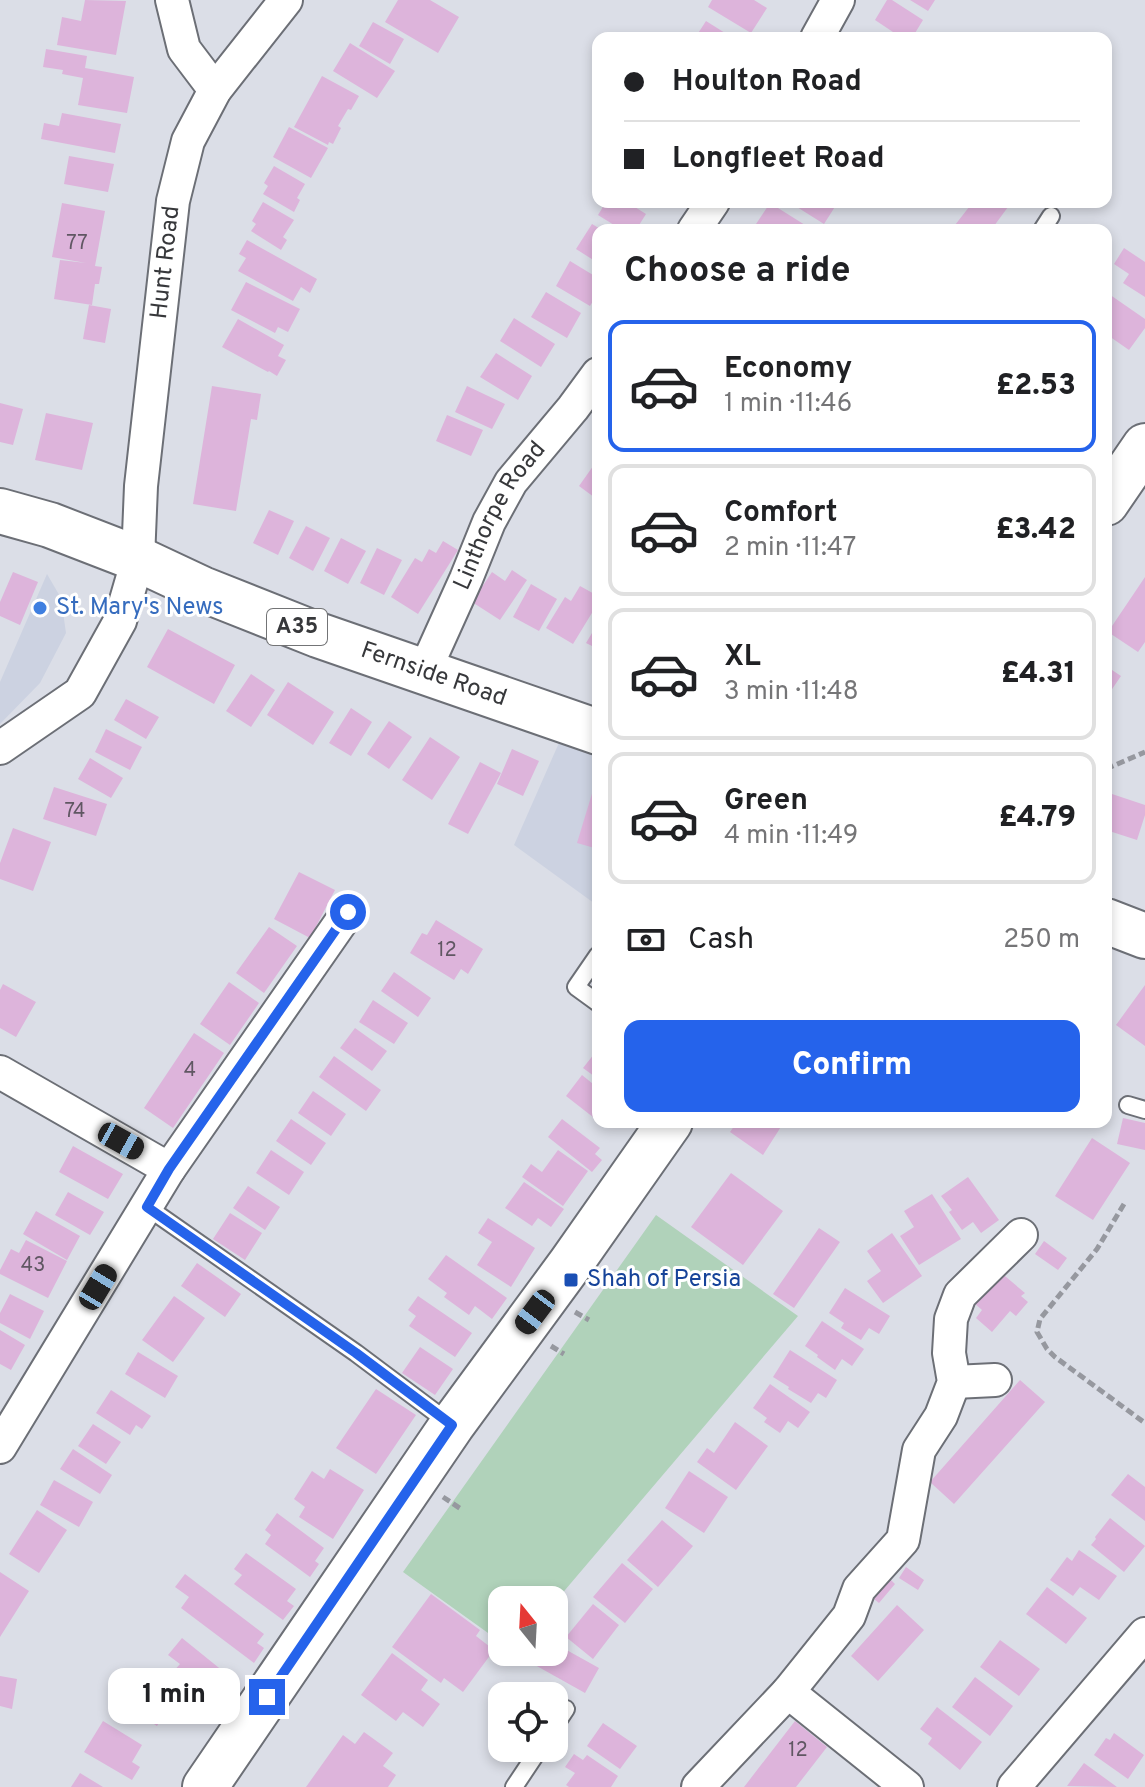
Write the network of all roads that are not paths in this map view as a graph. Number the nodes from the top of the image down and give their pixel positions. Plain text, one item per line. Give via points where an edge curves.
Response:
1 (172, 0) edge
2 (286, 0) edge
3 (838, 0) edge
4 (820, 32) edge
5 (215, 90) junction
6 (592, 382) edge
7 (1145, 446) edge
8 (1112, 494) edge
9 (0, 511) edge
10 (138, 559) junction
11 (424, 672) junction
12 (592, 730) edge
13 (0, 748) edge
14 (348, 912) dead end
15 (1112, 923) edge
16 (1145, 936) edge
17 (592, 964) edge
18 (592, 999) edge
19 (0, 1072) edge
20 (1128, 1105) dead end
21 (1145, 1110) edge
22 (666, 1128) edge
23 (169, 1169) junction
24 (147, 1207) junction
25 (1021, 1235) dead end
26 (995, 1380) dead end
27 (954, 1382) junction
28 (452, 1425) junction
29 (0, 1447) edge
30 (1145, 1634) edge
31 (788, 1692) junction
32 (531, 1762) edge
33 (205, 1787) edge
34 (514, 1787) edge
35 (698, 1787) edge
36 (907, 1787) edge
37 (1014, 1787) edge

1 - 5 street via 184,49
2 - 5 street, Hunt Road
3 - 4 street
5 - 10 street, Hunt Road via 188,141 173,201 141,486
6 - 11 street, Linthorpe Road via 511,482
7 - 8 main road
9 - 10 main road, Fernside Road / A35
10 - 11 main road, Fernside Road / A35 via 318,635
10 - 13 street, Hunt Road via 120,621 80,693
11 - 12 main road, Fernside Road / A35
14 - 23 street
15 - 16 main road
17 - 18 lane via 576,987
19 - 23 street
20 - 21 lane
22 - 28 main road
23 - 24 street
24 - 28 lane
24 - 29 street
25 - 27 street via 960,1295 951,1319
26 - 27 street
27 - 31 street via 941,1416 919,1450 903,1540 859,1589 849,1616
28 - 33 main road
30 - 37 street
31 - 35 street
31 - 36 street
32 - 34 lane

